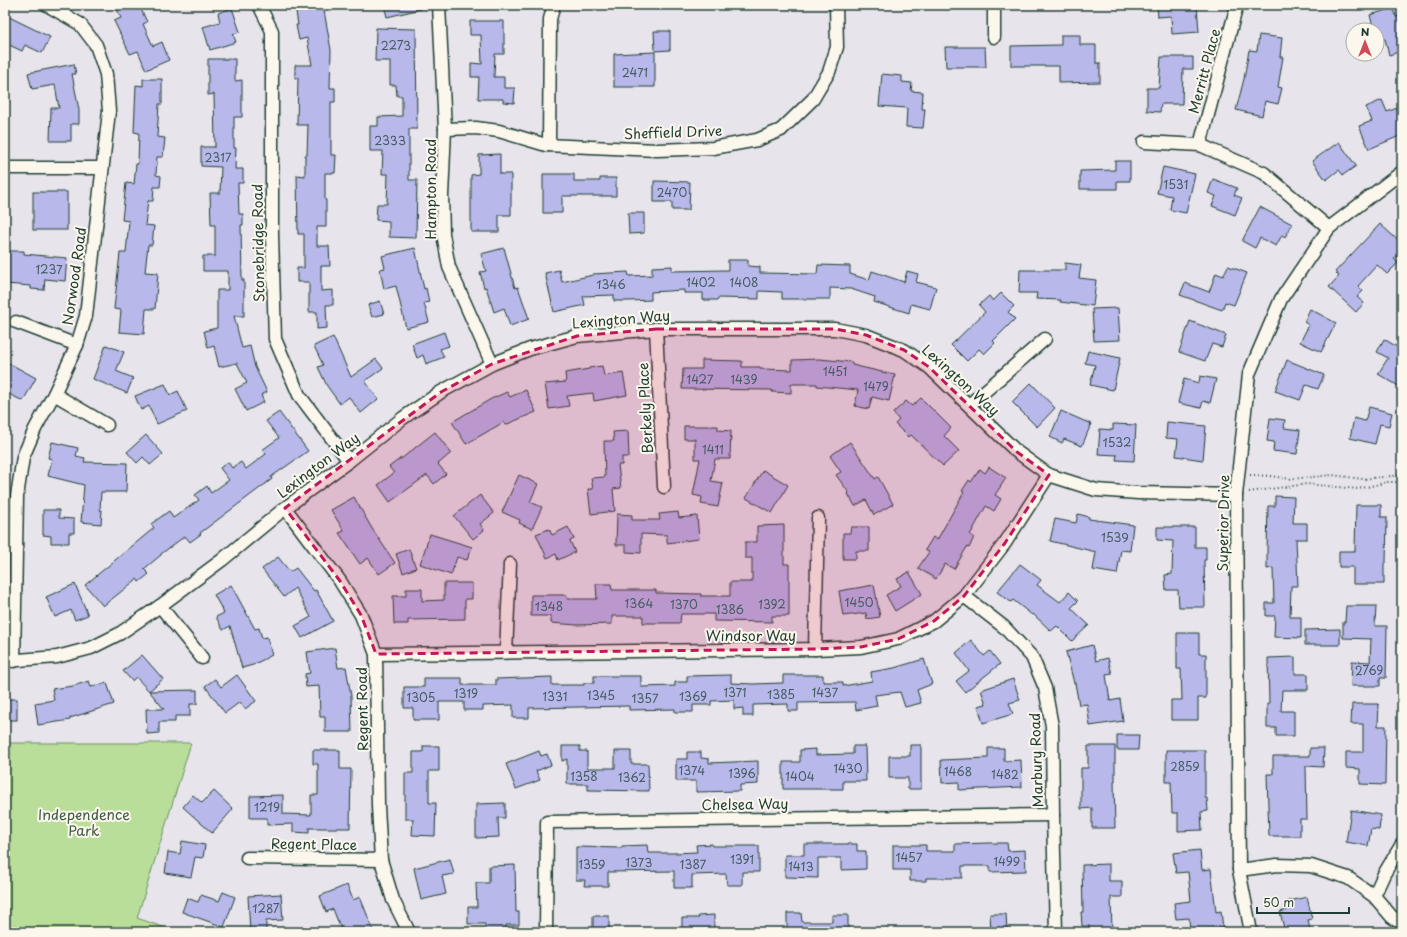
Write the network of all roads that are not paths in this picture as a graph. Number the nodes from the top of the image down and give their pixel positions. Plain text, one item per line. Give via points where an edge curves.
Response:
1 (47, 5) edge
2 (258, 5) edge
3 (440, 5) edge
4 (554, 5) edge
5 (836, 5) edge
6 (994, 5) edge
7 (1237, 5) edge
8 (994, 37) dead end
9 (445, 129) junction
10 (1144, 142) dead end
11 (549, 145) junction
12 (1200, 145) junction
13 (5, 168) edge
14 (102, 168) junction
15 (1402, 172) edge
16 (1328, 228) junction
17 (16, 322) dead end
18 (656, 329) junction
19 (1046, 339) dead end
20 (77, 345) junction
21 (492, 364) junction
22 (54, 394) junction
23 (970, 405) junction
24 (107, 425) dead end
25 (349, 461) junction
26 (1049, 476) junction
27 (664, 486) dead end
28 (1236, 495) junction
29 (285, 508) junction
30 (818, 518) dead end
31 (510, 564) dead end
32 (964, 596) junction
33 (160, 606) junction
34 (815, 650) junction
35 (506, 652) junction
36 (376, 654) junction
37 (202, 658) dead end
38 (10, 661) edge
39 (1053, 815) junction
40 (1402, 844) edge
41 (247, 858) dead end
42 (381, 860) junction
43 (1239, 870) junction
44 (1374, 896) junction
45 (1402, 924) edge
46 (409, 932) edge
47 (546, 932) edge
48 (1056, 932) edge
49 (1251, 932) edge

1 - 14 street, Norwood Road via 80,24 96,45 106,74 109,111
2 - 25 street, Stonebridge Road via 272,31 275,339 298,395
3 - 9 street, Hampton Road
4 - 11 street via 550,19
5 - 11 street, Sheffield Drive via 837,47 829,72 813,99 781,130 757,140 713,148 657,150
6 - 8 street
7 - 12 street, Merritt Place
9 - 11 street, Sheffield Drive via 476,128 499,131
9 - 21 street, Hampton Road via 443,234 449,267
10 - 12 street
12 - 16 street via 1264,173
13 - 14 street
14 - 20 street, Norwood Road via 86,316
15 - 16 street, Superior Drive
16 - 28 street, Superior Drive via 1281,299 1249,374
17 - 20 street
18 - 21 street, Lexington Way via 577,336 530,349
18 - 23 street, Lexington Way via 834,329 866,335 904,350 916,358
18 - 27 street, Berkely Place
19 - 23 street
20 - 22 street, Norwood Road
21 - 25 street, Lexington Way via 441,392
22 - 24 street
22 - 38 street, Norwood Road via 23,457 17,496
23 - 26 street, Lexington Way via 1017,452
25 - 29 street, Lexington Way
26 - 28 street, Lexington Way via 1096,490
26 - 32 street, Windsor Way via 1005,543
28 - 43 street, Superior Drive
29 - 33 street, Lexington Way via 222,560
29 - 36 street, Regent Road via 340,581 361,615
30 - 34 street
31 - 35 street
32 - 34 street, Windsor Way via 934,621 898,639 860,647
32 - 39 street, Marbury Road via 1004,627 1032,657 1046,688 1052,726
33 - 37 street
33 - 38 street, Lexington Way via 119,634 90,648 57,657
34 - 35 street, Windsor Way
35 - 36 street, Windsor Way
36 - 42 street, Regent Road
39 - 47 street, Chelsea Way via 547,822
39 - 48 street, Marbury Road
40 - 44 street
41 - 42 street, Regent Place
42 - 46 street, Regent Road via 393,900
43 - 44 street via 1277,865 1311,866 1348,878
43 - 49 street, Superior Drive
44 - 45 street via 1392,917

